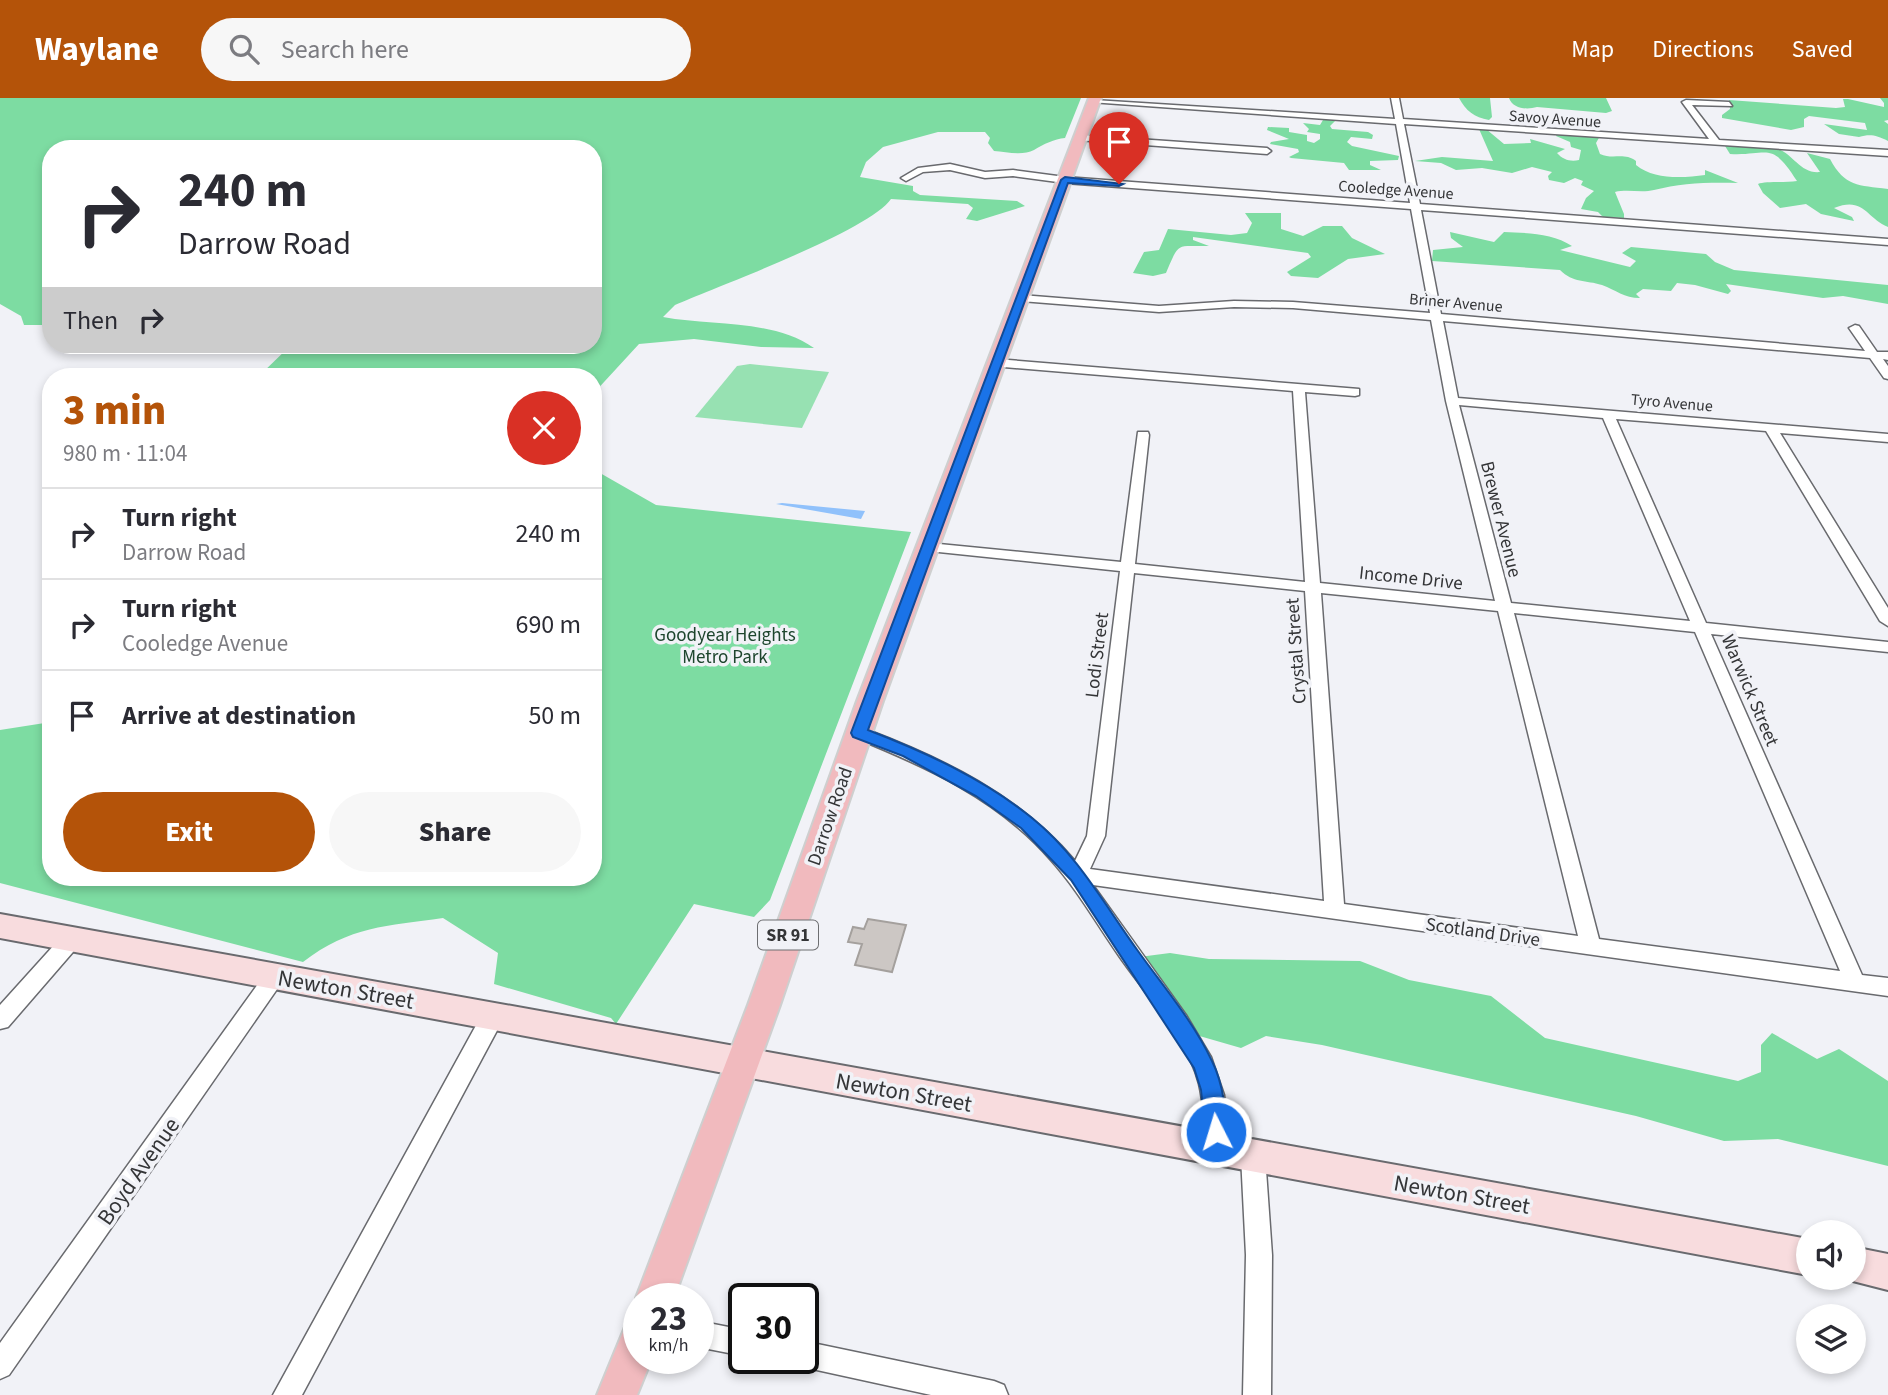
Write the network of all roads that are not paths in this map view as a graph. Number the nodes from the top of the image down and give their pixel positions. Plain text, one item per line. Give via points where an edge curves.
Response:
1 (1395, 98) edge
2 (1094, 100) edge
3 (1729, 104) dead end
4 (1399, 121) junction
5 (1080, 138) junction
6 (1716, 142) junction
7 (1267, 151) dead end
8 (1888, 153) edge
9 (930, 158) dead end
10 (938, 167) junction
11 (906, 178) dead end
12 (1065, 180) junction
13 (1415, 206) junction
14 (1888, 242) edge
15 (1021, 298) junction
16 (1436, 316) junction
17 (1855, 328) dead end
18 (1872, 354) junction
19 (1888, 356) edge
20 (996, 363) junction
21 (1888, 375) edge
22 (1299, 388) junction
23 (1355, 392) dead end
24 (1452, 401) junction
25 (1608, 415) junction
26 (1770, 429) junction
27 (1143, 435) dead end
28 (1888, 438) edge
29 (929, 547) junction
30 (1127, 567) junction
31 (1311, 586) junction
32 (1503, 606) junction
33 (1888, 621) edge
34 (1701, 628) junction
35 (1888, 647) edge
36 (859, 733) junction
37 (1078, 875) junction
38 (1335, 911) junction
39 (0, 926) edge
40 (72, 939) junction
41 (1591, 946) junction
42 (275, 976) junction
43 (1855, 982) junction
44 (1888, 987) edge
45 (493, 1016) junction
46 (0, 1020) edge
47 (743, 1062) junction
48 (1216, 1148) junction
49 (1253, 1156) junction
50 (1796, 1255) edge
51 (1866, 1268) edge
52 (1888, 1272) edge
53 (660, 1283) edge
54 (819, 1357) edge
55 (0, 1366) edge
56 (626, 1374) edge
57 (287, 1395) edge
58 (617, 1395) edge
59 (994, 1395) edge
60 (1257, 1395) edge

1 - 4 street, Brewer Avenue
2 - 4 street, Savoy Avenue
2 - 5 main road, Darrow Road / SR 91
3 - 6 street via 1686,102
4 - 6 street, Savoy Avenue
4 - 13 street, Brewer Avenue
5 - 7 street
5 - 12 main road, Darrow Road / SR 91
6 - 8 street, Savoy Avenue
9 - 10 street
10 - 11 street, Cooledge Avenue
10 - 12 street, Cooledge Avenue
12 - 13 street, Cooledge Avenue
12 - 15 main road, Darrow Road / SR 91
13 - 14 street, Cooledge Avenue
13 - 16 street, Brewer Avenue
15 - 16 street, Briner Avenue via 1149,308 1278,304
15 - 20 main road, Darrow Road / SR 91
16 - 18 street, Briner Avenue
16 - 24 street, Brewer Avenue
17 - 18 street
18 - 19 street, Briner Avenue
18 - 21 street
20 - 22 street
20 - 29 main road, Darrow Road / SR 91
22 - 23 street
22 - 31 street, Crystal Street
24 - 25 street, Tyro Avenue
24 - 32 street, Brewer Avenue
25 - 26 street, Tyro Avenue
25 - 34 street, Warwick Street
26 - 28 street, Tyro Avenue
26 - 33 street
27 - 30 street, Lodi Street
29 - 30 street, Income Drive
29 - 36 main road, Darrow Road / SR 91
30 - 31 street, Income Drive
30 - 37 street, Lodi Street via 1096,836
31 - 32 street, Income Drive
31 - 38 street, Crystal Street
32 - 34 street, Income Drive
32 - 41 street, Brewer Avenue
34 - 35 street, Income Drive
34 - 43 street, Warwick Street
36 - 37 street via 930,762 994,799 1038,833
36 - 47 main road, Darrow Road / SR 91
37 - 38 street, Scotland Drive
37 - 48 street via 1204,1065 1216,1115
38 - 41 street, Scotland Drive
39 - 40 street, Newton Street
40 - 42 street, Newton Street
40 - 46 street
41 - 43 street, Scotland Drive
42 - 45 street, Newton Street
42 - 55 street, Boyd Avenue
43 - 44 street, Scotland Drive
45 - 47 street, Newton Street
45 - 57 street
47 - 48 street, Newton Street
47 - 53 main road, Darrow Road
48 - 49 street, Newton Street
49 - 50 street, Newton Street
49 - 60 street via 1259,1255
51 - 52 street
54 - 59 street
56 - 58 main road

